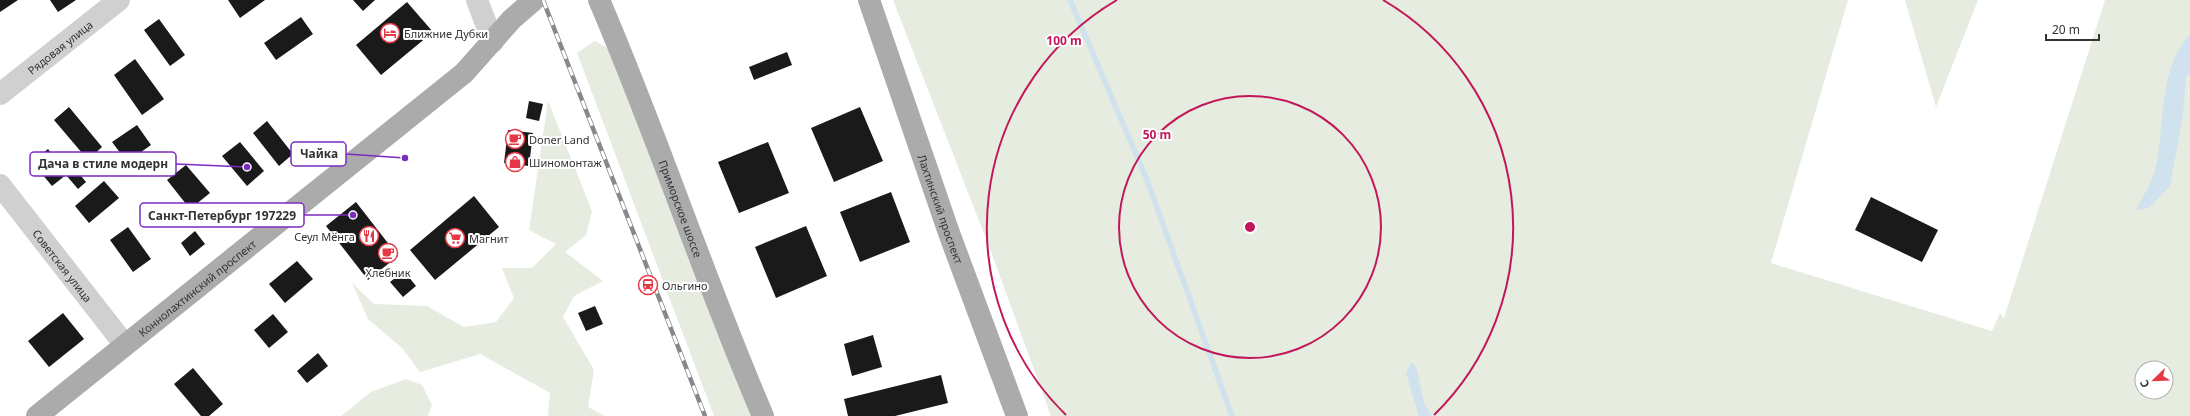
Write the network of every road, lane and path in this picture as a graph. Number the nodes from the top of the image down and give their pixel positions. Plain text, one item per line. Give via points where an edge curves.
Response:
1 (119, 0) edge
2 (477, 0) edge
3 (534, 0) edge
4 (600, 0) edge
5 (870, 0) edge
6 (493, 42) junction
7 (0, 94) edge
8 (0, 185) edge
9 (125, 345) junction
10 (37, 416) edge
11 (763, 416) edge
12 (1017, 416) edge

1 - 7 street, Рядовая улица
2 - 6 street
3 - 6 main road, Коннолахтинский проспект via 512,19
4 - 11 main road, Приморское шоссе via 736,354
5 - 12 main road, Лахтинский проспект via 949,233
6 - 9 main road, Коннолахтинский проспект via 458,78
8 - 9 street, Советская улица
9 - 10 main road, Коннолахтинский проспект

